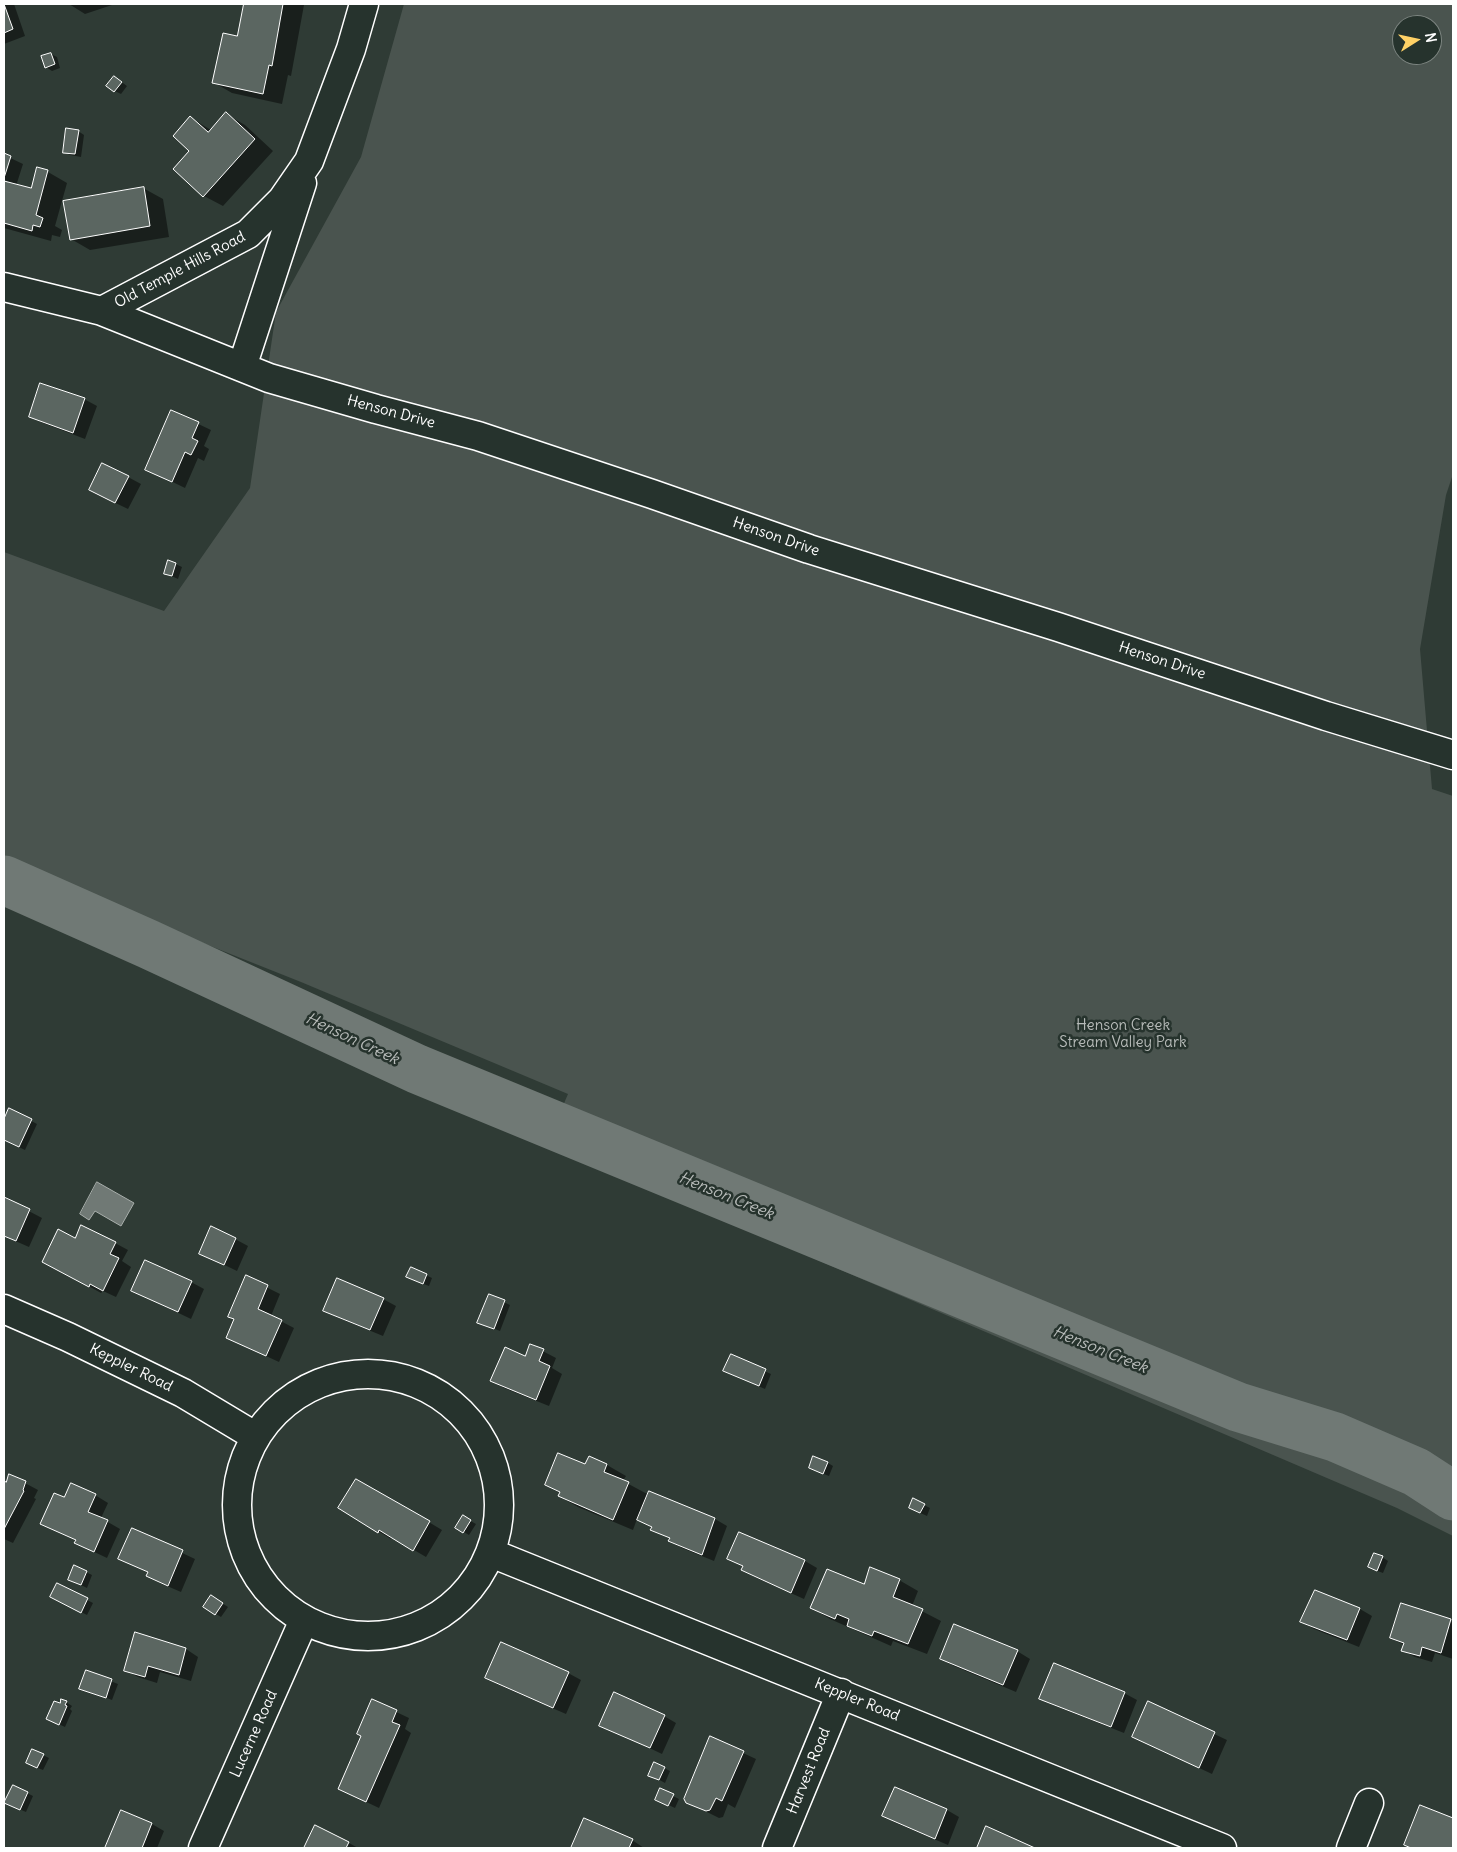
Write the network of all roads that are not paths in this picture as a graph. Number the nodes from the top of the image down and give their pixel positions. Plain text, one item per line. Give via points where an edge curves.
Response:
1 (364, 4) edge
2 (309, 160) junction
3 (4, 287) edge
4 (102, 311) junction
5 (242, 367) junction
6 (1453, 755) edge
7 (4, 1309) edge
8 (254, 1435) junction
9 (491, 1553) junction
10 (304, 1620) junction
11 (841, 1693) junction
12 (1369, 1804) dead end
13 (203, 1848) edge
14 (778, 1848) edge
15 (1222, 1848) edge
16 (1351, 1848) edge

1 - 2 street, Old Temple Hills Road via 351,49
2 - 4 street, Old Temple Hills Road via 282,200 248,234
2 - 5 street
3 - 4 street, Old Temple Hills Road
4 - 5 street, Henson Drive
5 - 6 street, Henson Drive via 269,378 478,436 809,549 1058,626
7 - 8 street, Keppler Road via 175,1389
8 - 9 street via 278,1409 307,1388 340,1376 375,1373 410,1380 441,1396 468,1419 488,1449 498,1483 499,1518
8 - 10 street via 239,1469 237,1504 241,1539 255,1571 276,1599
9 - 10 street via 476,1581 454,1605 428,1623 398,1634 366,1637 334,1632
9 - 11 street, Keppler Road
10 - 13 street, Lucerne Road
11 - 14 street, Harvest Road
11 - 15 street, Keppler Road
12 - 16 street

